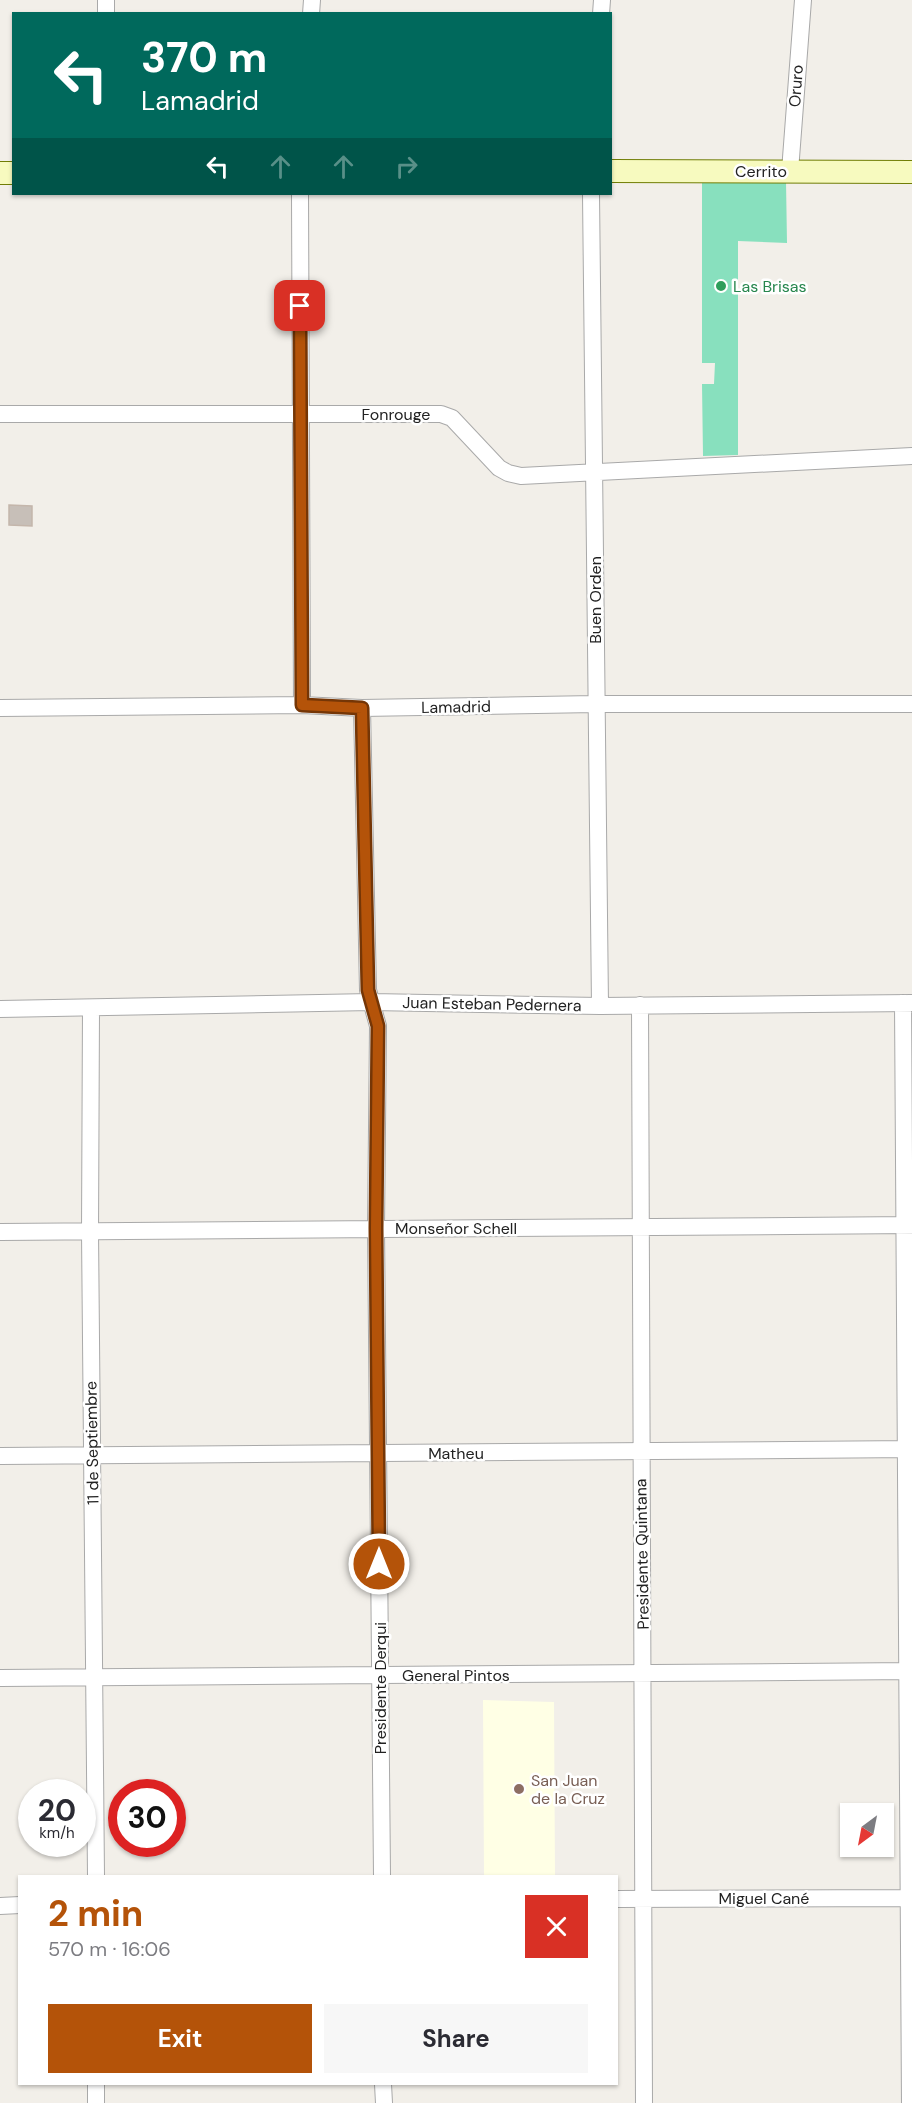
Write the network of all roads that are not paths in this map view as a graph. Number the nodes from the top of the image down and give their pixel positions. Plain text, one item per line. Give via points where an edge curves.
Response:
1 (802, 0) edge
2 (612, 171) edge
3 (790, 171) junction
4 (912, 172) edge
5 (300, 195) edge
6 (591, 195) edge
7 (0, 414) edge
8 (302, 415) junction
9 (912, 456) edge
10 (595, 472) junction
11 (595, 704) junction
12 (912, 704) edge
13 (302, 705) junction
14 (0, 708) edge
15 (362, 708) junction
16 (370, 1002) junction
17 (907, 1003) edge
18 (640, 1005) junction
19 (600, 1006) junction
20 (0, 1009) edge
21 (91, 1009) junction
22 (908, 1225) edge
23 (376, 1228) junction
24 (640, 1228) junction
25 (0, 1232) edge
26 (90, 1232) junction
27 (909, 1449) edge
28 (640, 1452) junction
29 (378, 1453) junction
30 (92, 1455) junction
31 (0, 1456) edge
32 (909, 1671) edge
33 (644, 1674) junction
34 (380, 1676) junction
35 (0, 1678) edge
36 (94, 1678) junction
37 (96, 1875) edge
38 (382, 1875) edge
39 (910, 1898) edge
40 (618, 1899) edge
41 (645, 1899) junction
42 (18, 1905) edge
43 (0, 1906) edge
44 (96, 2085) edge
45 (383, 2085) edge
46 (96, 2103) edge
47 (384, 2103) edge
48 (644, 2103) edge
49 (910, 2103) edge

1 - 3 street, Oruro
2 - 3 main road, Cerrito
3 - 4 main road, Cerrito
5 - 8 street
6 - 10 street, Buen Orden
7 - 8 street, Fonrouge
8 - 10 street, Fonrouge via 441,414 452,418 508,473 521,476
8 - 13 street
9 - 10 street, Fonrouge
10 - 11 street, Buen Orden
11 - 12 street, Lamadrid
11 - 15 street, Lamadrid
11 - 19 street, Buen Orden
13 - 14 street, Lamadrid
13 - 15 street, Lamadrid
15 - 16 street, Presidente Derqui
16 - 19 street, Juan Esteban Pedernera
16 - 21 street, Juan Esteban Pedernera
16 - 23 street, Presidente Derqui via 378,1026
17 - 18 street, Juan Esteban Pedernera
17 - 22 street
18 - 19 street, Juan Esteban Pedernera
18 - 24 street, Presidente Quintana
20 - 21 street, Juan Esteban Pedernera
21 - 26 street, 11 de Septiembre
22 - 24 street, Monseñor Schell
22 - 27 street
23 - 24 street, Monseñor Schell
23 - 26 street, Monseñor Schell
23 - 29 street, Presidente Derqui
24 - 28 street, Presidente Quintana
25 - 26 street, Monseñor Schell
26 - 30 street, 11 de Septiembre
27 - 28 street, Matheu
27 - 32 street
28 - 29 street, Matheu
28 - 33 street, Presidente Quintana
29 - 30 street, Matheu
29 - 34 street, Presidente Derqui
30 - 31 street, Matheu
30 - 36 street, 11 de Septiembre
32 - 33 street, General Pintos
32 - 39 street
33 - 34 street, General Pintos
33 - 41 street, Presidente Quintana
34 - 36 street, General Pintos
34 - 38 street, Presidente Derqui
35 - 36 street, General Pintos
36 - 37 street, 11 de Septiembre
39 - 41 street, Miguel Cané
39 - 49 street
40 - 41 street, Miguel Cané
41 - 48 street, Presidente Quintana
42 - 43 street
44 - 46 street
45 - 47 street

